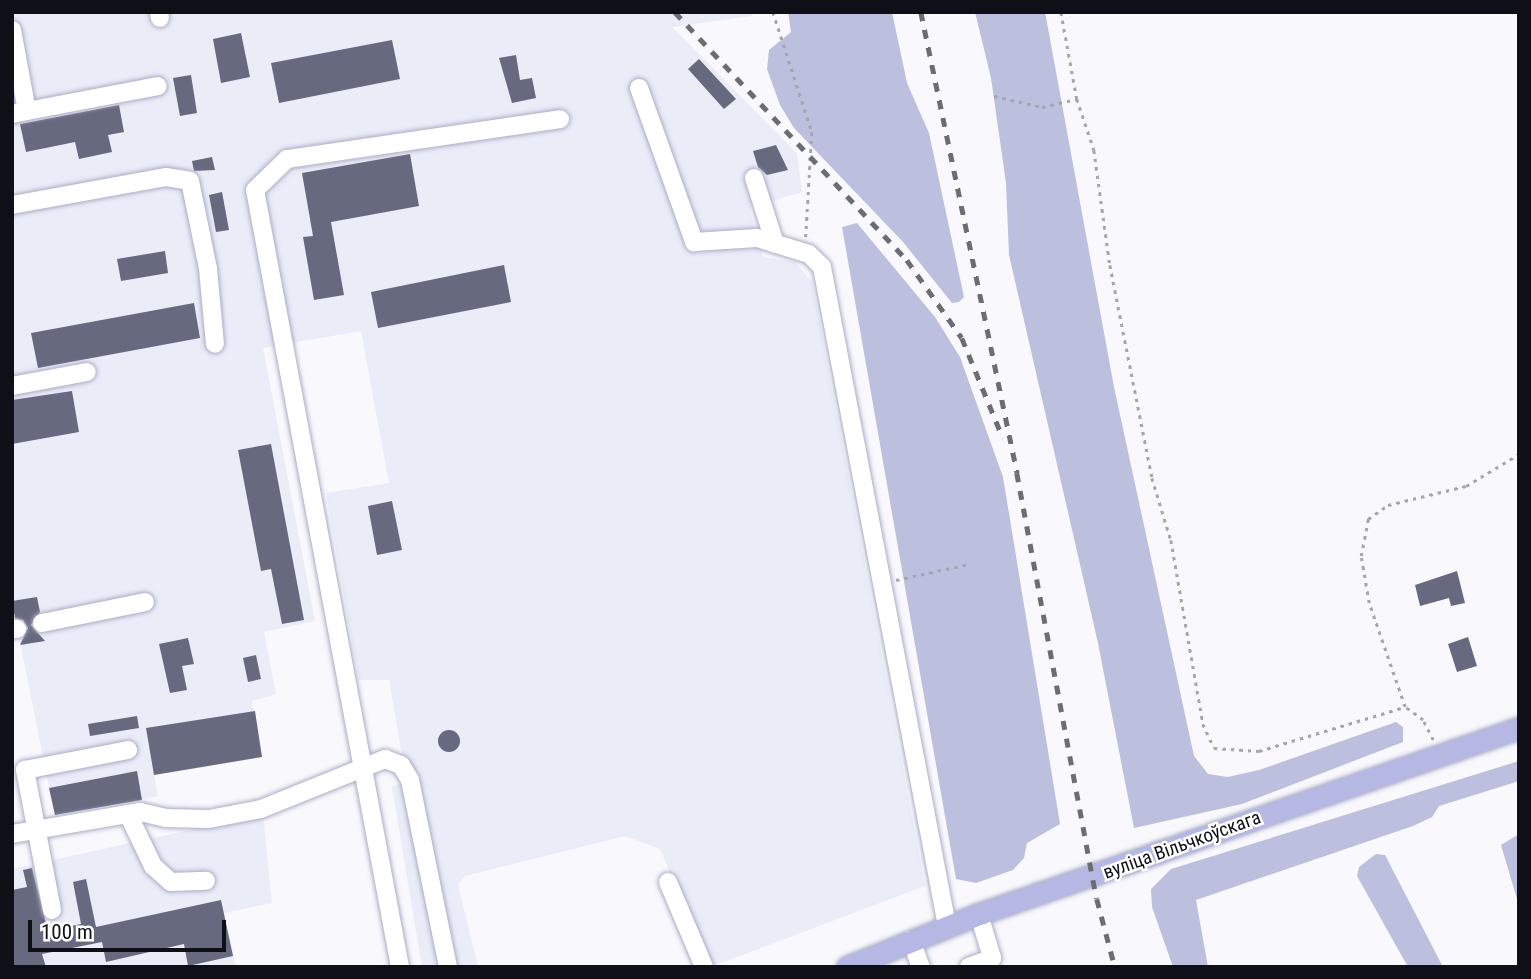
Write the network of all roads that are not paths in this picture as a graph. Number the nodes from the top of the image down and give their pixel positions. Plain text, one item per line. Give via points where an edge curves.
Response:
1 (12, 30) edge
2 (158, 86) dead end
3 (639, 88) dead end
4 (20, 112) edge
5 (560, 119) dead end
6 (754, 178) dead end
7 (12, 205) edge
8 (775, 244) junction
9 (215, 344) dead end
10 (87, 372) dead end
11 (12, 386) edge
12 (145, 602) dead end
13 (42, 623) dead end
14 (1519, 728) edge
15 (128, 750) dead end
16 (365, 766) junction
17 (128, 814) junction
18 (37, 830) junction
19 (12, 834) edge
20 (206, 881) dead end
21 (668, 882) dead end
22 (52, 910) dead end
23 (979, 915) junction
24 (947, 926) junction
25 (911, 940) junction
26 (400, 967) edge
27 (448, 967) edge
28 (704, 967) edge
29 (847, 967) edge
30 (921, 967) edge
31 (969, 967) edge

1 - 4 street
2 - 4 street
3 - 8 street via 694,242 757,238
5 - 16 street via 287,159 255,190
6 - 8 street
7 - 9 street via 166,177 190,181 208,268
8 - 24 street via 809,254 822,267
10 - 11 street
12 - 13 street
14 - 23 main road, вуліца Вільчкоўскага
15 - 18 street via 25,770
16 - 17 street via 261,809 209,820
16 - 26 street
16 - 27 street via 385,759 401,765 410,780
17 - 18 street
17 - 20 street via 153,866 171,882
18 - 19 street
18 - 22 street
21 - 28 street
23 - 24 main road, вуліца Вільчкоўскага
23 - 31 street via 992,958
24 - 25 main road, вуліца Вільчкоўскага
25 - 29 main road, вуліца Вільчкоўскага
25 - 30 street

